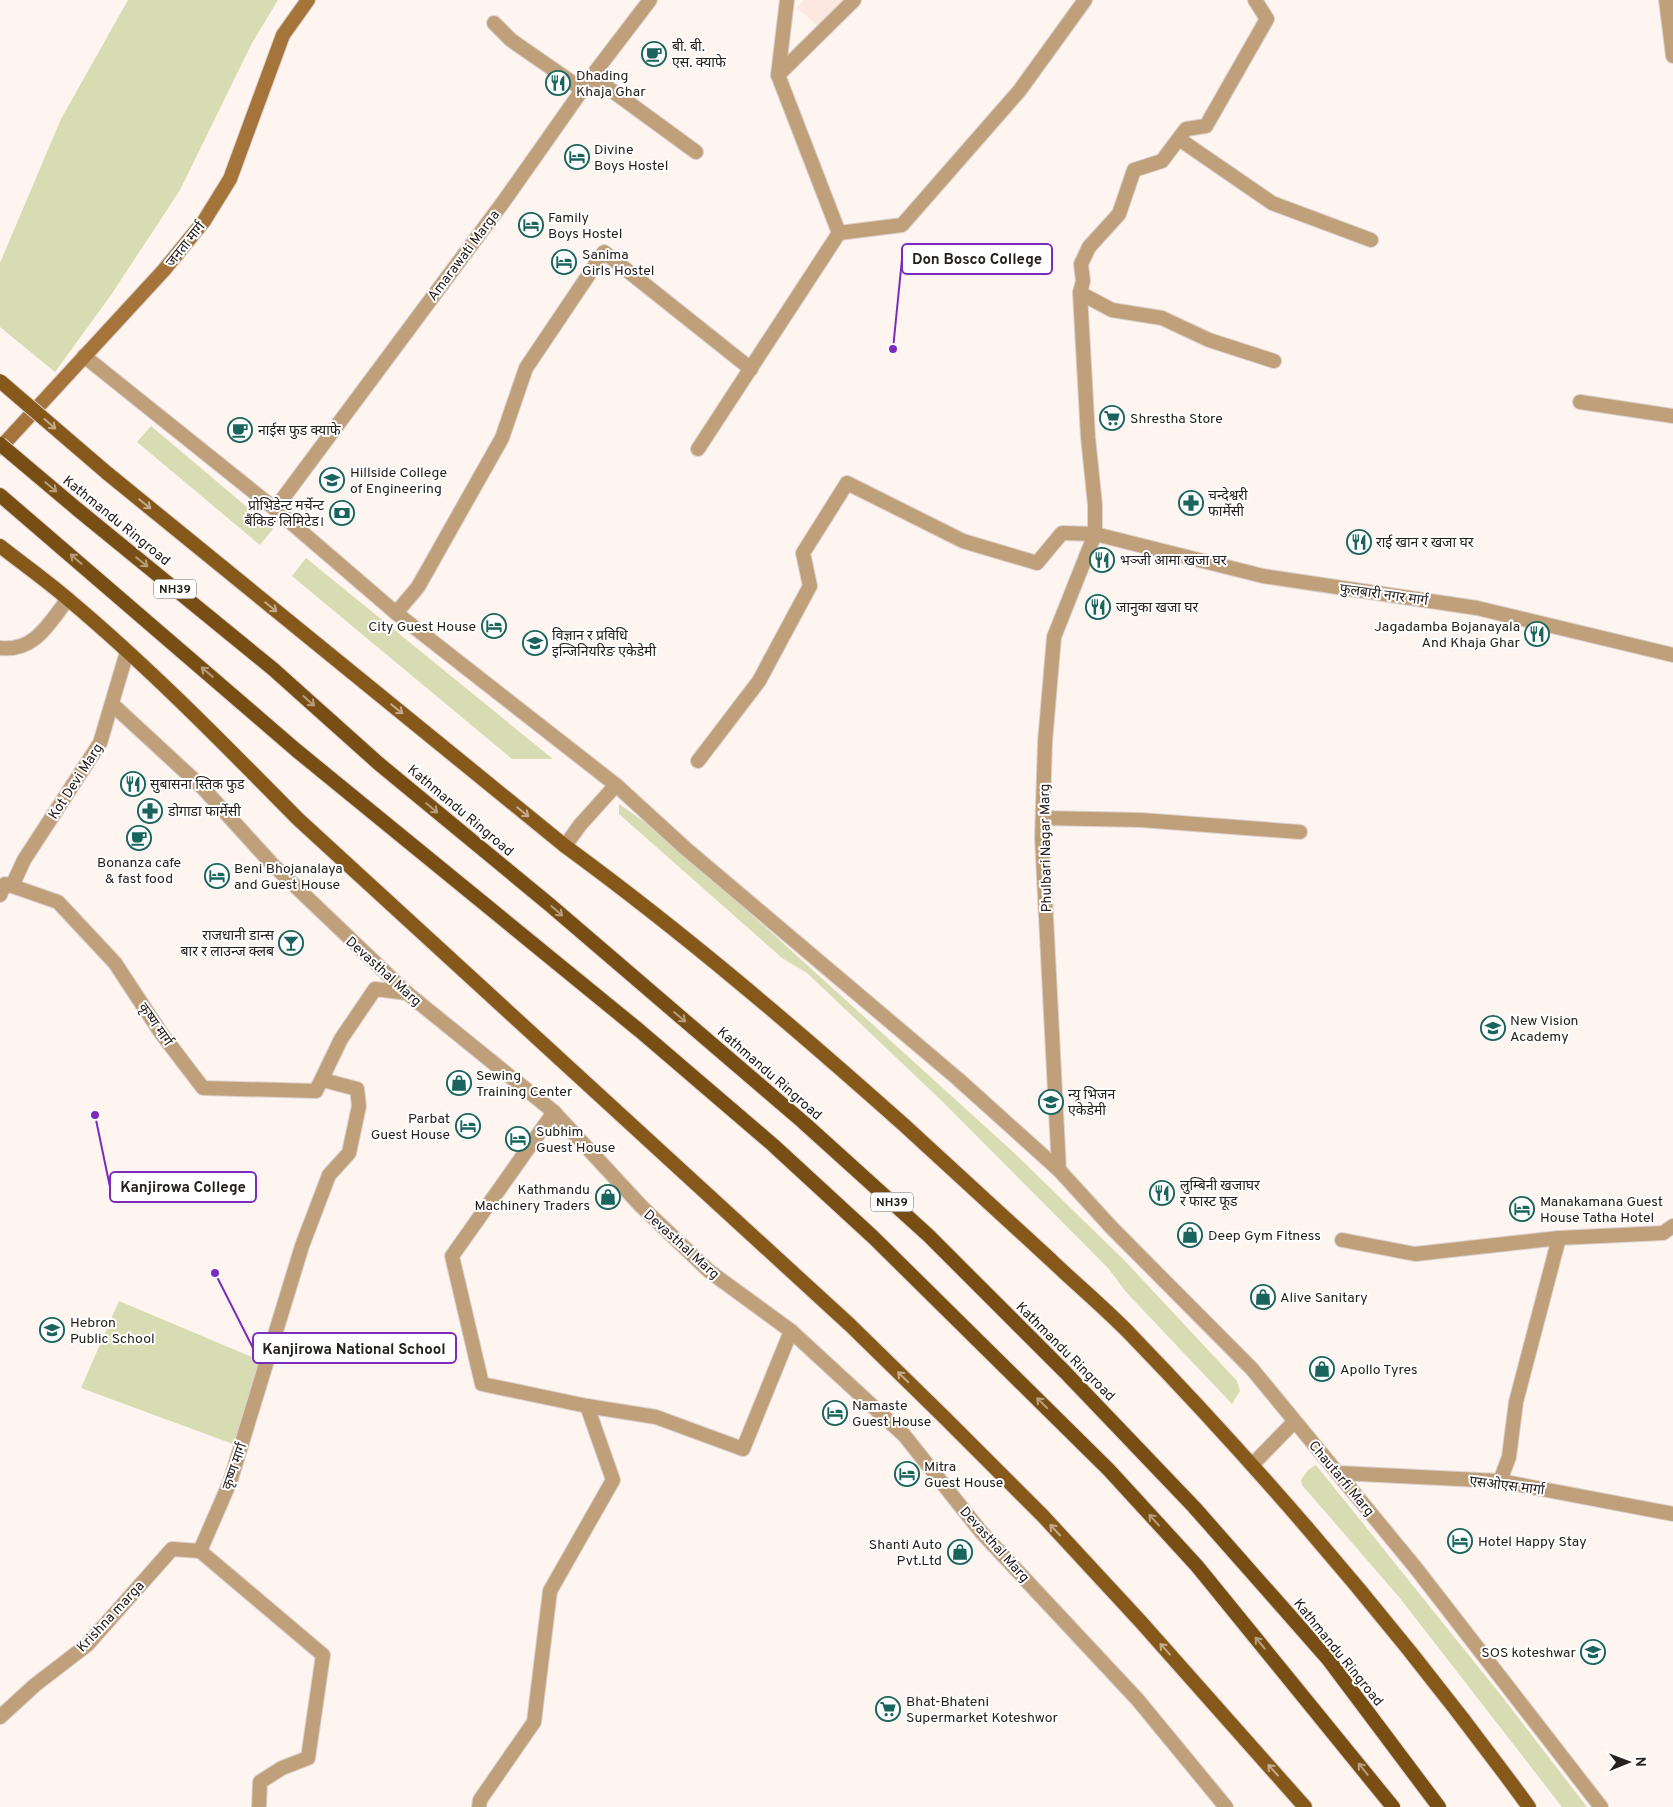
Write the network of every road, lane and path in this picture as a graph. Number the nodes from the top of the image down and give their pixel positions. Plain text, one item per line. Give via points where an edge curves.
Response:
1 (308, 0) edge
2 (650, 0) edge
3 (787, 0) edge
4 (854, 0) edge
5 (1085, 0) edge
6 (1255, 0) edge
7 (1666, 0) edge
8 (494, 24) dead end
9 (1671, 28) edge
10 (1673, 56) edge
11 (778, 75) junction
12 (592, 76) junction
13 (582, 90) junction
14 (1179, 139) junction
15 (696, 152) dead end
16 (839, 233) junction
17 (1371, 240) dead end
18 (1080, 293) junction
19 (84, 356) junction
20 (1274, 361) dead end
21 (751, 369) junction
22 (0, 381) edge
23 (1580, 402) dead end
24 (1673, 416) edge
25 (0, 444) edge
26 (0, 448) edge
27 (698, 450) dead end
28 (0, 495) edge
29 (276, 510) junction
30 (1095, 534) junction
31 (0, 546) edge
32 (68, 599) junction
33 (396, 613) junction
34 (0, 648) edge
35 (127, 652) junction
36 (1673, 655) edge
37 (113, 705) junction
38 (698, 761) dead end
39 (616, 785) junction
40 (1043, 818) junction
41 (1300, 832) dead end
42 (565, 846) junction
43 (4, 887) edge
44 (406, 993) junction
45 (323, 1080) junction
46 (554, 1112) junction
47 (1059, 1170) junction
48 (1673, 1226) edge
49 (1560, 1238) junction
50 (1342, 1240) dead end
51 (791, 1331) junction
52 (587, 1406) junction
53 (1294, 1422) junction
54 (1252, 1465) junction
55 (1339, 1472) junction
56 (1500, 1481) junction
57 (1673, 1514) edge
58 (200, 1551) junction
59 (0, 1717) edge
60 (259, 1807) edge
61 (478, 1807) edge
62 (1226, 1807) edge
63 (1305, 1807) edge
64 (1393, 1807) edge
65 (1439, 1807) edge
66 (1530, 1807) edge
67 (1601, 1807) edge

1 - 19 main road, जनता मार्ग via 283,35 230,179 204,221 164,270
2 - 12 street, Amarawati Marga
3 - 11 street
4 - 11 street
5 - 16 street via 1020,90 902,225
6 - 14 street via 1267,19 1206,126 1186,129
7 - 9 street
8 - 13 street via 511,40
9 - 10 street
11 - 16 street
12 - 13 street, Amarawati Marga
12 - 15 street
13 - 29 street, Amarawati Marga
14 - 17 street via 1272,203
14 - 18 street via 1162,161 1134,170 1120,214 1089,247 1081,264 1083,281
16 - 21 street
18 - 20 street via 1112,310 1162,318 1210,340
18 - 30 street
19 - 26 main road, जनता मार्ग
19 - 29 street, Chautarfi Marg
21 - 27 street
21 - 33 street via 604,252 526,368 502,438 418,587
22 -> 42 main road, bridge via 107,473
23 - 24 street
25 -> 65 highway, Kathmandu Ringroad / NH39, bridge via 273,669 378,763 550,905 803,1122 928,1235 1194,1507 1328,1660
64 -> 28 highway, NH39 via 1203,1574 1109,1470 873,1237 773,1145 640,1031 296,750
29 - 33 street, Chautarfi Marg
30 - 36 street, फुलबारी नगर मार्ग via 1263,576 1478,608
30 - 38 street, फुलबारी नगर मार्ग via 1062,533 1037,563 963,541 846,484 803,553 810,586 759,681
30 - 40 street, Phulbari Nagar Marg via 1054,637 1045,742
31 - 32 main road
32 - 34 street via 39,638 26,646
32 - 35 main road
33 - 39 street, Chautarfi Marg
35 - 37 street, Kot Devi Marg
63 -> 35 main road via 1043,1516 944,1417 850,1325 298,819
37 - 43 street, Kot Devi Marg via 100,743
37 - 44 street, Devasthal Marg via 203,788 279,871
39 - 42 street via 580,824
39 - 47 street, Chautarfi Marg
40 - 41 street via 1141,820
40 - 47 street, Phulbari Nagar Marg
42 - 54 main road via 785,1019 952,1169 1128,1333
43 - 45 street, कृष्ण मार्ग via 58,902 115,963 161,1033 203,1088 316,1091
44 - 45 street via 375,989 341,1039
44 - 46 street, Devasthal Marg
45 - 58 street, कृष्ण मार्ग via 356,1090 359,1106 349,1153 329,1175 302,1246 230,1482
46 - 51 street, Devasthal Marg via 641,1206 709,1271
46 - 52 street via 452,1256 482,1384
47 - 53 street, Chautarfi Marg via 1252,1369
48 - 49 street via 1663,1233
49 - 50 street via 1415,1254
49 - 56 street via 1516,1402 1509,1457
51 - 52 street via 743,1449 656,1417
51 - 62 street, Devasthal Marg via 904,1435 982,1533 1137,1699
52 - 61 street via 613,1480 550,1591 534,1722
53 - 54 street
53 - 55 street, Chautarfi Marg
54 - 66 main road via 1474,1731
55 - 56 street, एसओएस मार्गा
55 - 67 street, Chautarfi Marg
56 - 57 street, एसओएस मार्गा
58 - 59 street, Krishna marga via 172,1549 87,1645
58 - 60 street via 324,1655 308,1758 282,1768 260,1782

